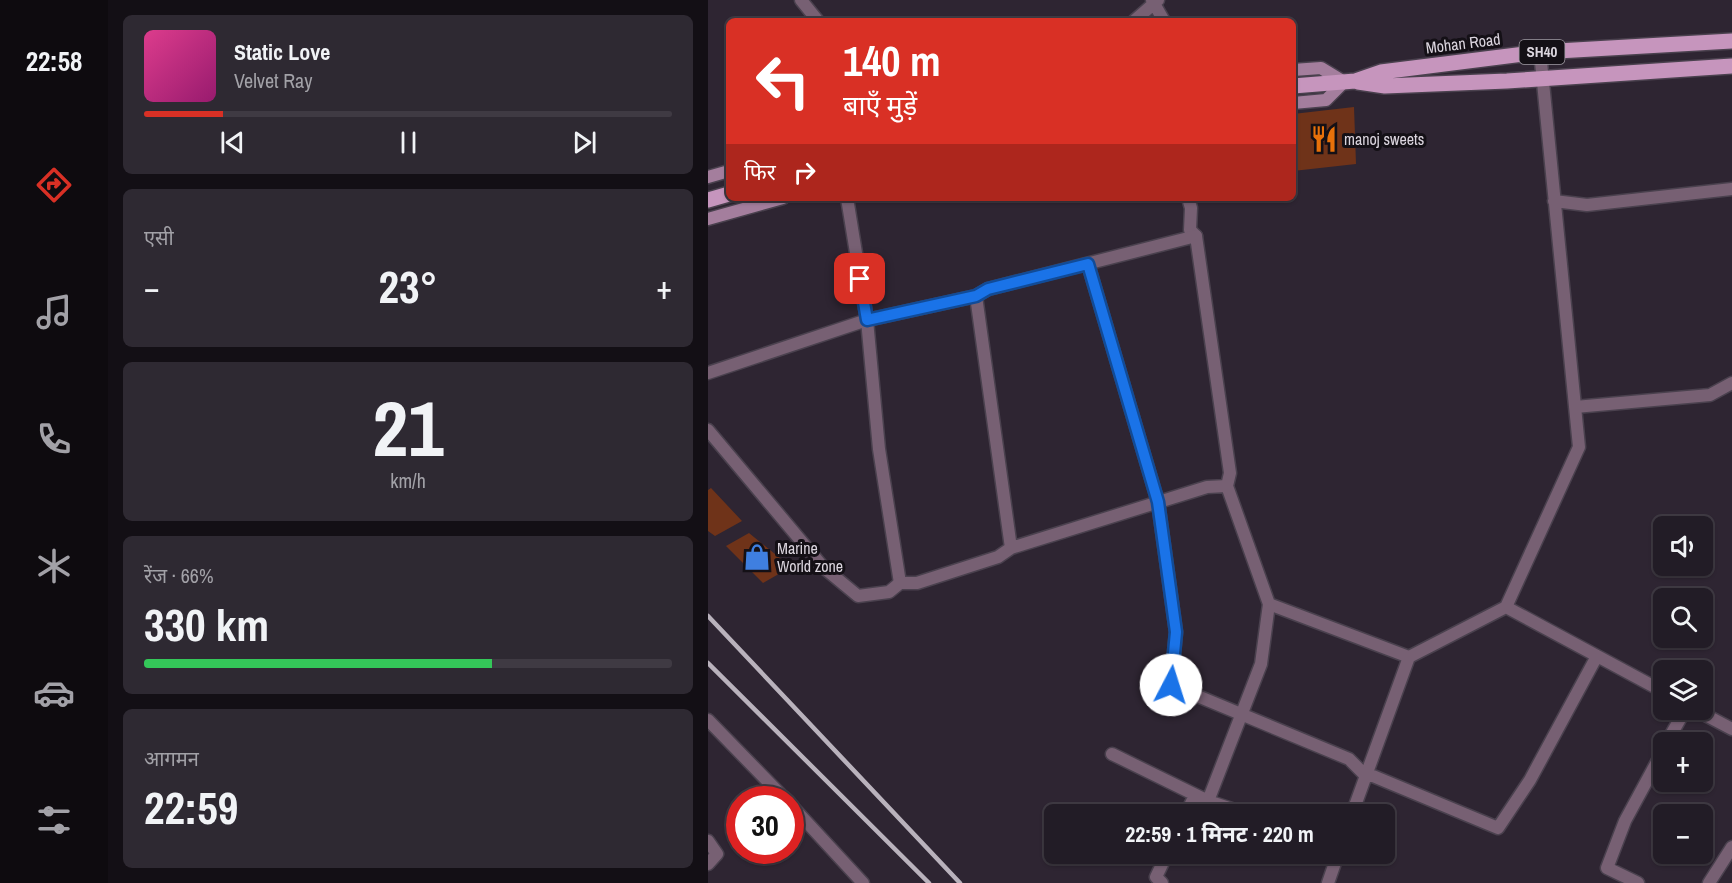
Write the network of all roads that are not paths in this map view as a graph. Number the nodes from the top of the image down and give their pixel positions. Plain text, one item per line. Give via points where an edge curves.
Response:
1 (801, 0) edge
2 (1154, 1) edge
3 (816, 18) edge
4 (1137, 18) edge
5 (1162, 18) edge
6 (1732, 41) edge
7 (1540, 52) junction
8 (1732, 66) edge
9 (1296, 70) edge
10 (1543, 79) junction
11 (1349, 81) junction
12 (1297, 86) edge
13 (1296, 103) edge
14 (726, 172) edge
15 (708, 177) edge
16 (1732, 189) edge
17 (726, 195) edge
18 (708, 200) edge
19 (772, 201) edge
20 (847, 201) edge
21 (1189, 201) edge
22 (1554, 201) junction
23 (708, 219) edge
24 (1196, 236) junction
25 (1088, 264) junction
26 (976, 296) junction
27 (867, 320) junction
28 (708, 373) edge
29 (1732, 383) edge
30 (1575, 407) junction
31 (708, 430) edge
32 (1227, 486) junction
33 (1158, 502) junction
34 (1011, 548) junction
35 (900, 584) junction
36 (1269, 604) junction
37 (1506, 607) junction
38 (1597, 656) junction
39 (1409, 657) junction
40 (1653, 686) edge
41 (1241, 714) junction
42 (1713, 719) edge
43 (708, 720) edge
44 (1732, 729) edge
45 (1112, 754) dead end
46 (1653, 769) edge
47 (1366, 776) junction
48 (772, 786) edge
49 (1195, 795) junction
50 (1208, 801) junction
51 (1191, 804) edge
52 (1217, 804) edge
53 (1356, 804) edge
54 (804, 819) edge
55 (708, 841) edge
56 (1732, 847) edge
57 (708, 864) edge
58 (1162, 864) edge
59 (1335, 864) edge
60 (863, 883) edge
61 (1162, 883) edge
62 (1328, 883) edge
63 (1638, 883) edge
64 (1708, 883) edge

1 - 3 street
2 - 4 street
2 - 5 street
6 - 7 main road, Mohan Road / SH40
7 - 10 street
7 - 11 main road, Mohan Road / SH40 via 1381,72
8 - 10 main road
9 - 11 street via 1321,68
10 - 11 main road via 1385,86
10 - 22 street
11 - 12 main road, SH40
11 - 13 street via 1326,100
14 - 15 street
16 - 22 street via 1587,205
17 - 18 main road
19 - 23 street
20 - 27 street
21 - 24 street via 1190,230
22 - 30 street
24 - 25 street
24 - 32 street via 1230,473
25 - 26 street via 988,289
25 - 33 street
26 - 27 street
26 - 34 street
27 - 28 street
27 - 35 street via 879,449
29 - 30 street via 1710,395
30 - 37 street via 1579,447
31 - 35 street via 823,567 858,596 889,592
32 - 33 street via 1207,487
32 - 36 street
33 - 34 street
33 - 41 street via 1176,632 1171,685
34 - 35 street via 999,557 917,584
36 - 39 street
36 - 41 street via 1261,664
37 - 38 street
37 - 39 street
38 - 40 street
38 - 47 street via 1530,780 1498,828
39 - 47 street
41 - 47 street via 1349,759
41 - 50 street
42 - 44 street
43 - 48 street
45 - 49 street
46 - 63 street via 1625,821 1607,868
47 - 53 street
49 - 50 street
49 - 51 street
50 - 52 street
54 - 60 street
55 - 57 street via 717,854
56 - 64 street
58 - 61 street via 1156,877
59 - 62 street

